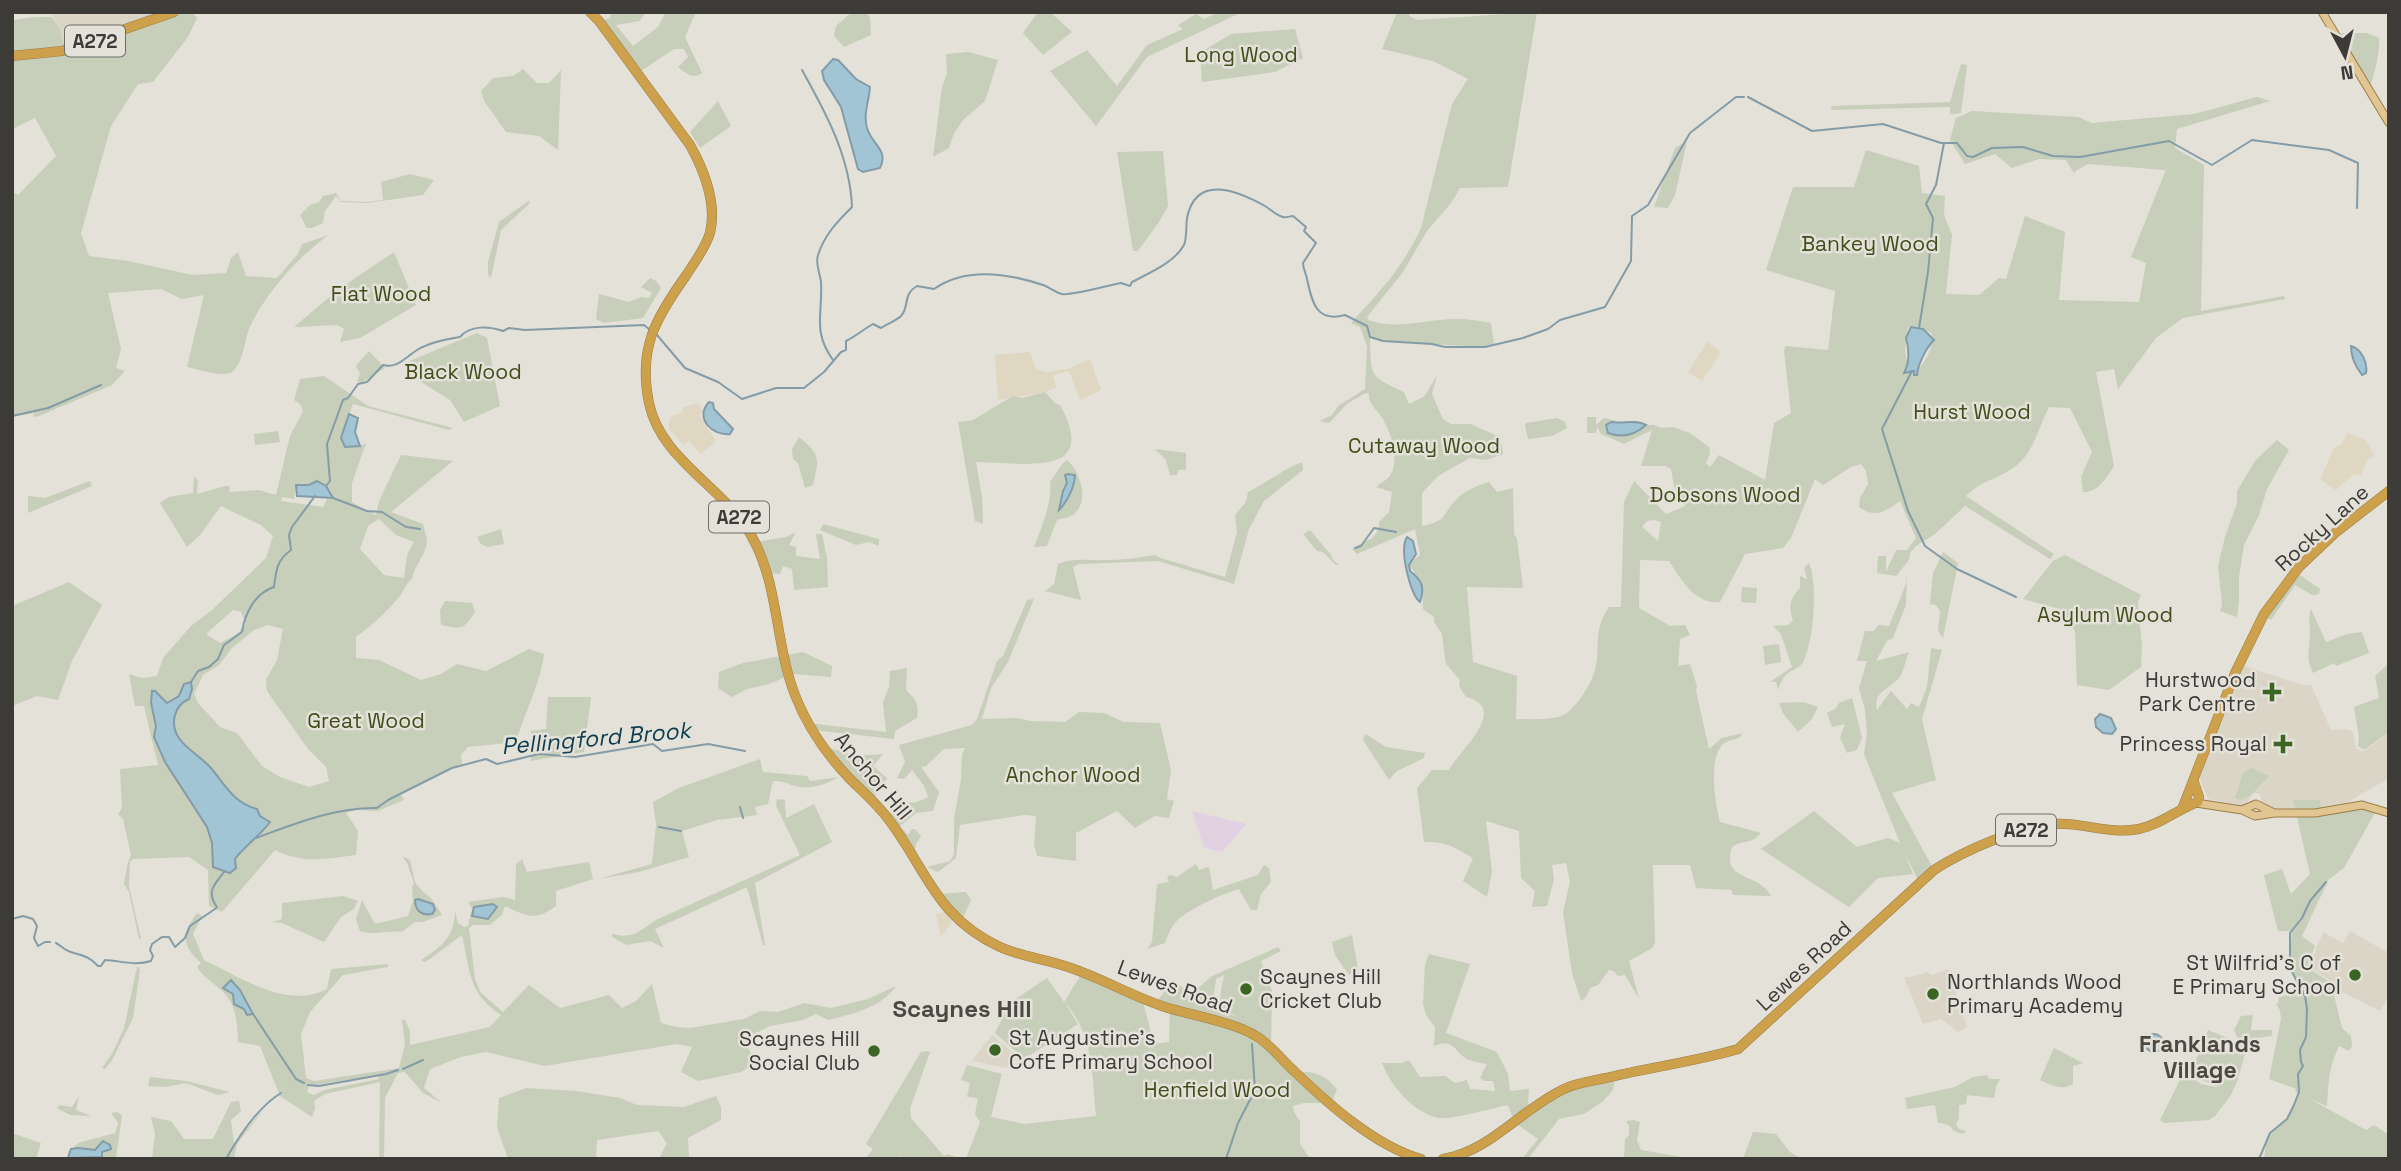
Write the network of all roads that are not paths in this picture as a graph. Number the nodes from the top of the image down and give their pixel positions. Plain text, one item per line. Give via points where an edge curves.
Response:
1 (174, 12) edge
2 (590, 12) edge
3 (2322, 12) edge
4 (12, 56) edge
5 (2389, 123) edge
6 (2389, 491) edge
7 (2194, 798) junction
8 (2389, 813) edge
9 (966, 928) joint
10 (1421, 1159) edge
11 (1443, 1159) edge

1 - 4 highway, A272 via 62,51
2 - 9 highway, Anchor Hill / A272 via 692,148 707,183 711,229 652,332 647,358 655,426 751,534 771,588 787,672 822,746 888,818 940,900
3 - 5 main road
6 - 7 highway, Rocky Lane via 2299,567 2264,614 2202,755
7 - 8 main road via 2251,810 2255,816 2261,811 2315,813 2346,806 2369,806
7 - 11 highway, Lewes Road / A272 via 2140,830 2056,824 2034,827 1963,853 1934,870 1738,1049 1566,1088 1480,1145
9 - 10 highway, Lewes Road / A272 via 1012,952 1065,965 1155,1004 1255,1035 1366,1130 1392,1149

